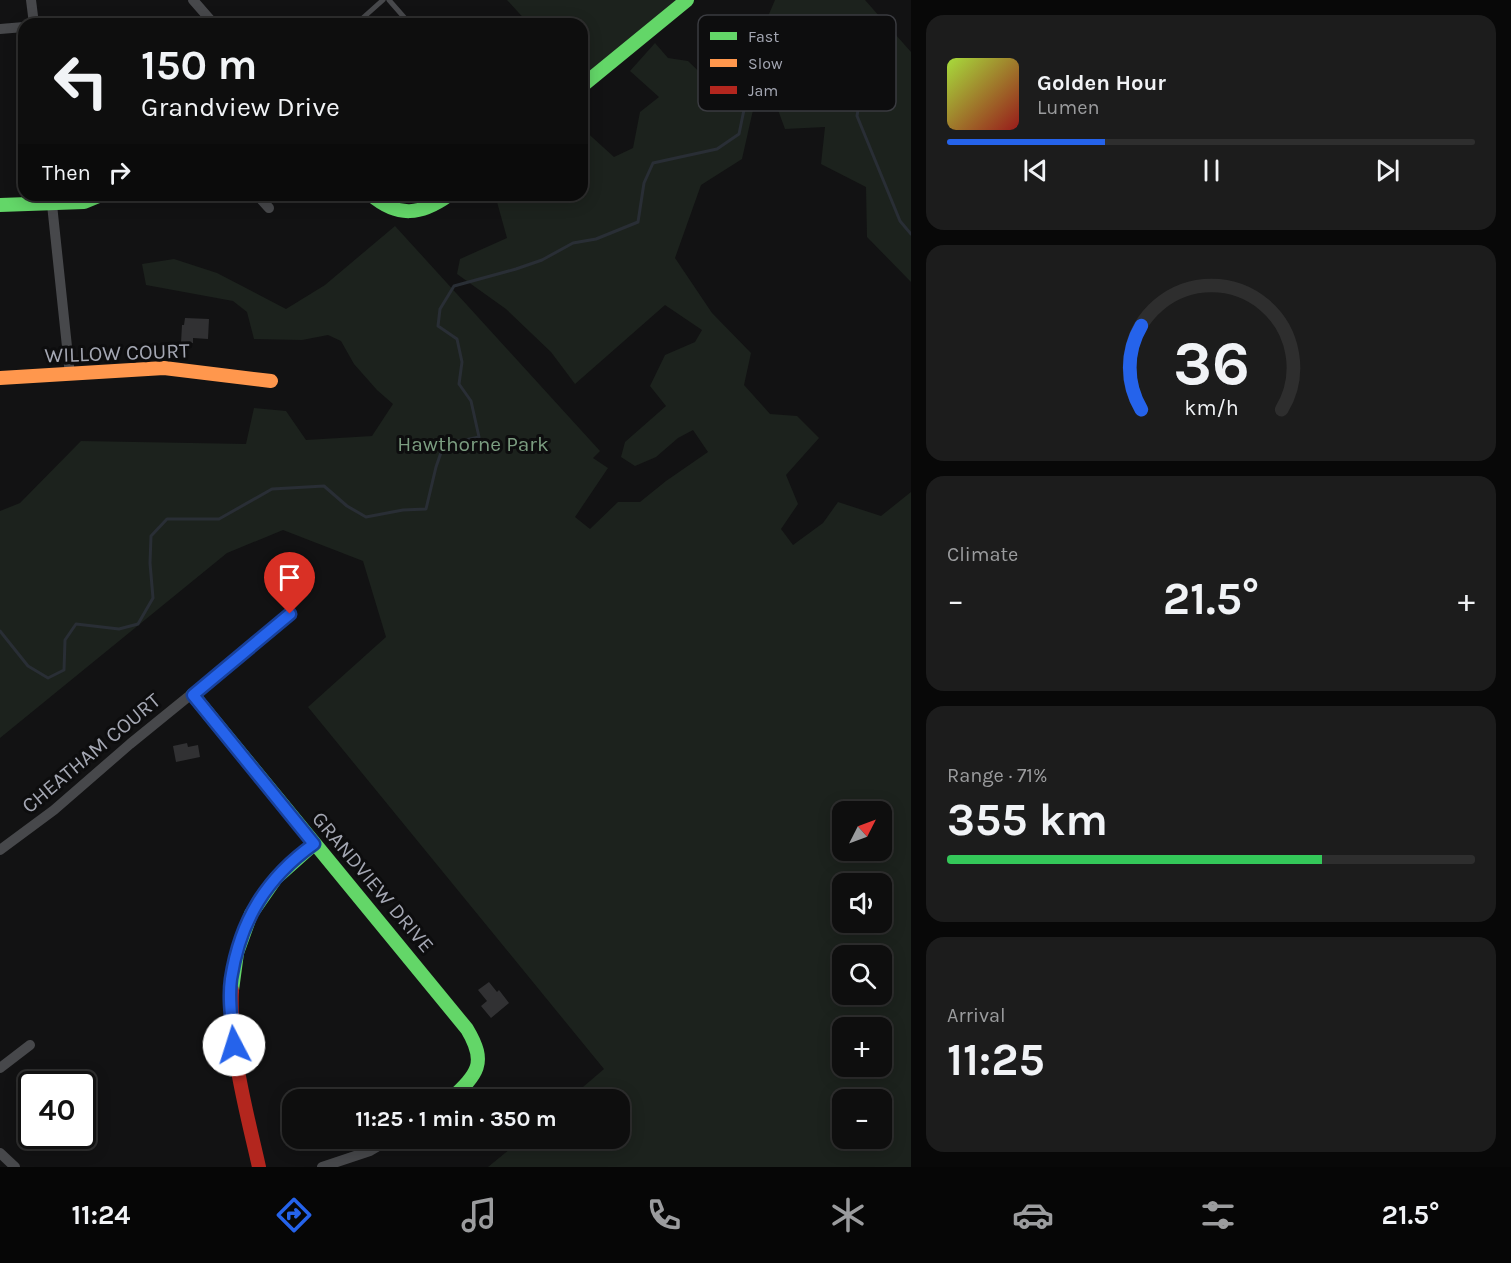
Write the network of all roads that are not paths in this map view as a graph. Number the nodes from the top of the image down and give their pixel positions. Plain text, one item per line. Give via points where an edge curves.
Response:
1 (31, 0) edge
2 (193, 0) edge
3 (383, 0) edge
4 (389, 0) edge
5 (687, 0) edge
6 (33, 18) edge
7 (209, 18) edge
8 (363, 18) edge
9 (405, 18) edge
10 (18, 28) edge
11 (0, 29) edge
12 (588, 81) edge
13 (35, 201) edge
14 (52, 201) edge
15 (263, 201) edge
16 (379, 201) edge
17 (442, 201) edge
18 (0, 205) edge
19 (269, 208) dead end
20 (70, 375) junction
21 (0, 378) edge
22 (271, 381) dead end
23 (290, 614) dead end
24 (193, 695) junction
25 (314, 844) junction
26 (0, 850) edge
27 (30, 1045) dead end
28 (0, 1068) edge
29 (461, 1089) edge
30 (373, 1149) edge
31 (0, 1153) edge
32 (15, 1167) edge
33 (259, 1167) edge
34 (322, 1167) edge

1 - 6 street
2 - 7 street
3 - 8 lane
4 - 9 lane
5 - 12 street
10 - 11 street
13 - 18 street
14 - 20 street
15 - 19 street
16 - 17 street via 408,212 432,208
20 - 21 street, WILLOW COURT
20 - 22 street, WILLOW COURT via 164,368
23 - 24 street, CHEATHAM COURT
24 - 25 street, GRANDVIEW DRIVE
24 - 26 street, CHEATHAM COURT
25 - 29 street, GRANDVIEW DRIVE via 475,1041 478,1068
25 - 33 street via 270,883 251,913 231,980 234,1045
27 - 28 street
30 - 34 street
31 - 32 street

